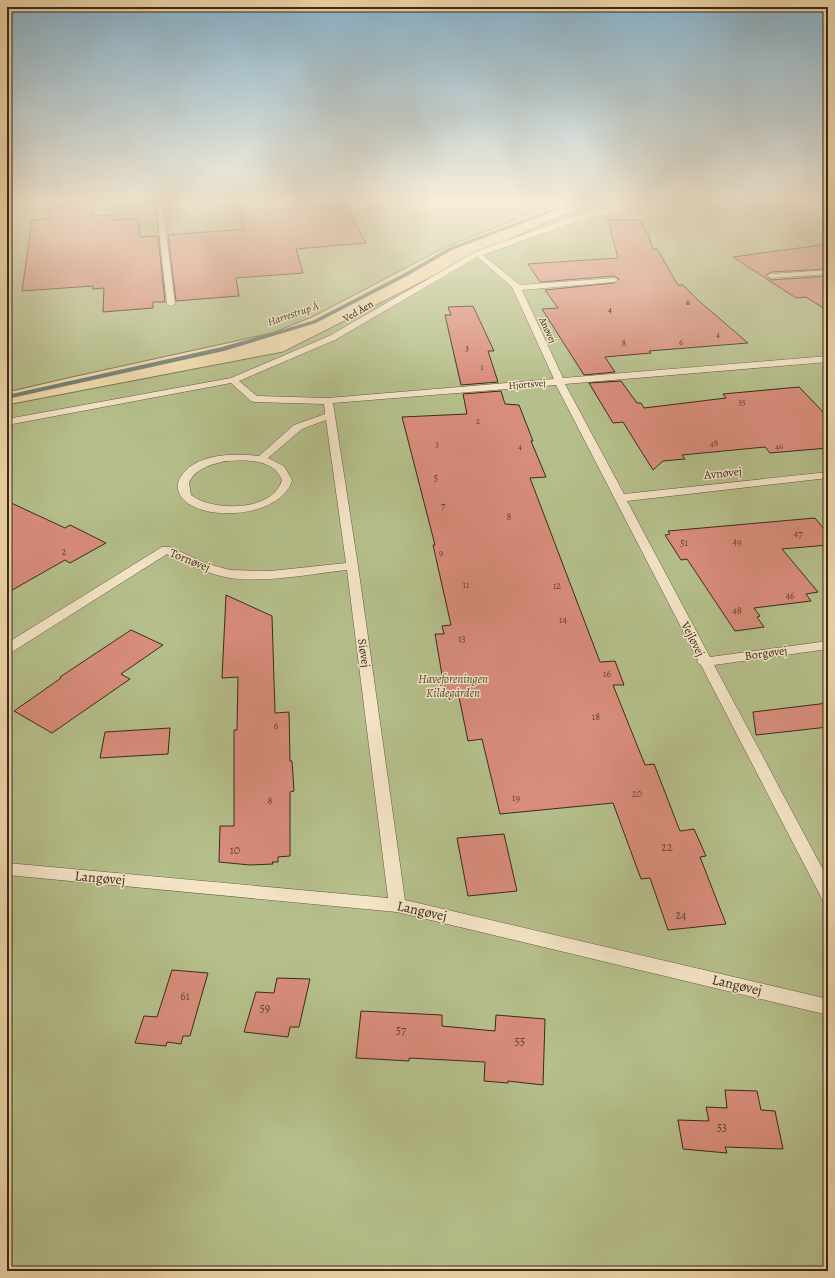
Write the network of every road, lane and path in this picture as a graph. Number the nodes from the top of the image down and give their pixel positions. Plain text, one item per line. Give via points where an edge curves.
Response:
1 (166, 262) edge
2 (465, 262) edge
3 (487, 262) edge
4 (828, 272) edge
5 (771, 276) dead end
6 (614, 280) dead end
7 (516, 288) junction
8 (171, 304) dead end
9 (828, 359) edge
10 (232, 380) junction
11 (559, 381) junction
12 (329, 408) junction
13 (7, 422) edge
14 (261, 459) junction
15 (828, 475) edge
16 (621, 498) junction
17 (352, 566) junction
18 (828, 645) edge
19 (7, 649) edge
20 (704, 662) junction
21 (7, 869) edge
22 (828, 895) edge
23 (397, 905) junction
24 (828, 1007) edge

1 - 8 lane
2 - 10 lane, Ved Åen via 332,338
3 - 7 lane, Anøvej
4 - 5 lane
6 - 7 lane
7 - 11 lane, Anøvej
9 - 11 lane, Hjortsvej
10 - 12 lane, Hjortsvej via 254,399
10 - 13 lane, Ved Åen
11 - 12 lane, Hjortsvej
11 - 16 lane, Vejløvej
12 - 14 lane via 298,427
12 - 17 lane, Siøvej
14 - 14 lane via 284,471 287,480 282,492 264,504 239,510 220,510 190,500 183,492 183,483 188,474 197,467 226,458
15 - 16 lane, Avnøvej
16 - 20 lane, Vejløvej
17 - 19 lane, Tornøvej via 271,575 230,574 201,566 166,549
17 - 23 lane, Siøvej
18 - 20 lane, Borgøvej
20 - 22 lane, Vejløvej
21 - 23 lane, Langøvej
23 - 24 lane, Langøvej

